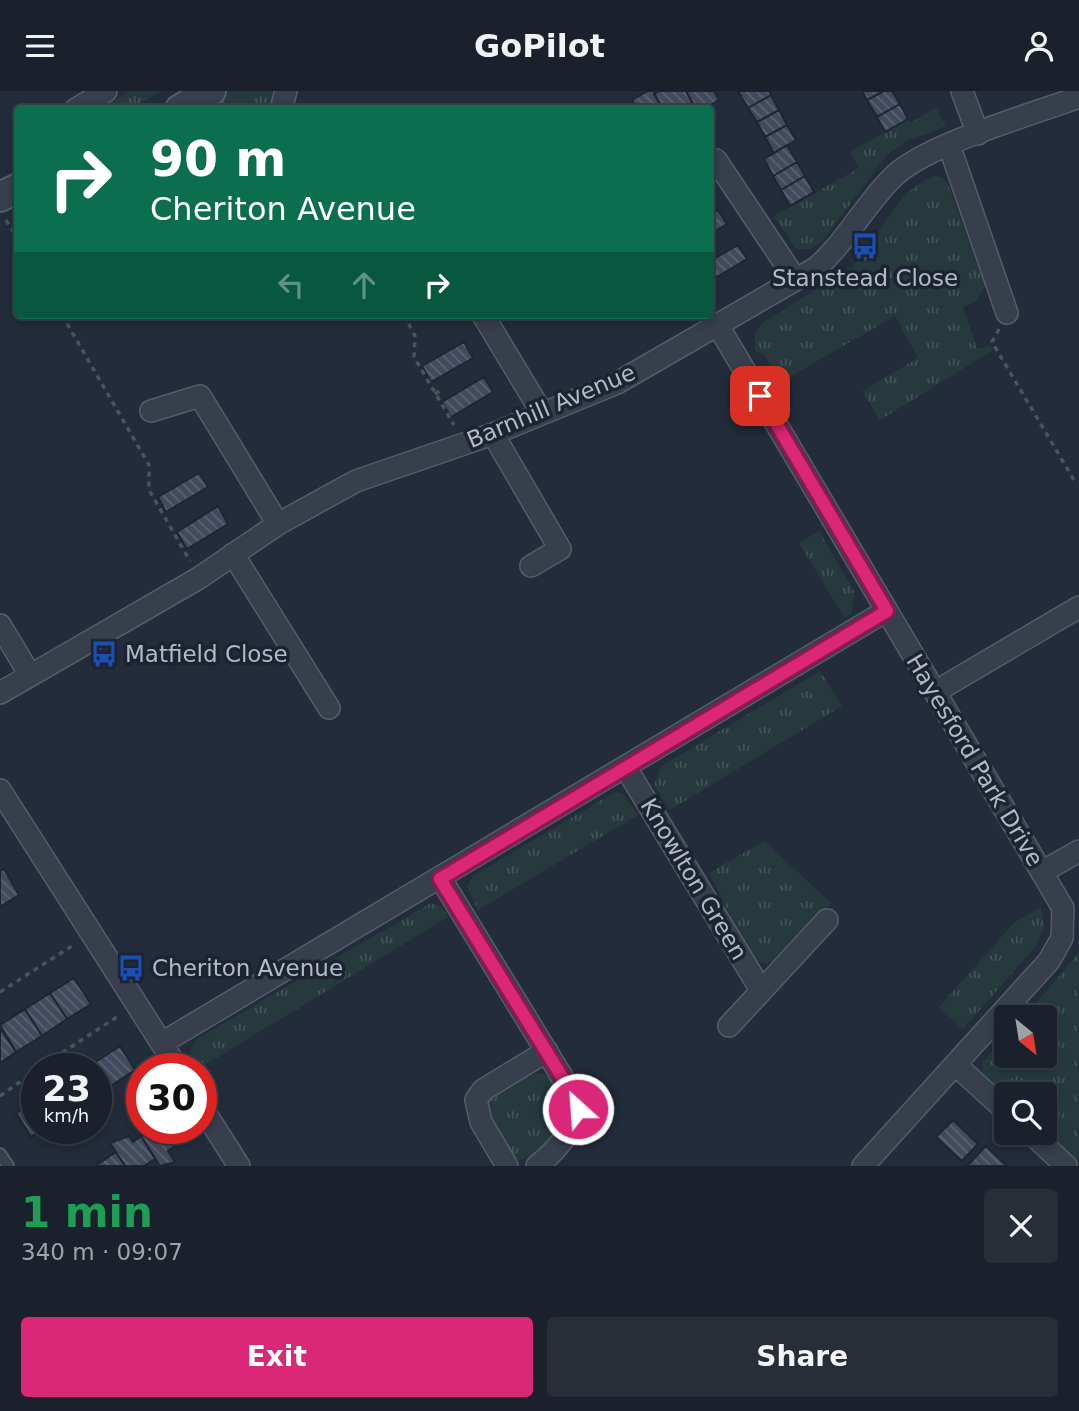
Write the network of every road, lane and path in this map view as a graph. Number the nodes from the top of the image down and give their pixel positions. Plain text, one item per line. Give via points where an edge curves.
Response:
1 (106, 91) edge
2 (211, 91) edge
3 (962, 91) edge
4 (1079, 97) edge
5 (83, 105) edge
6 (187, 105) edge
7 (978, 134) junction
8 (949, 145) junction
9 (714, 161) edge
10 (5, 193) edge
11 (14, 225) edge
12 (796, 280) junction
13 (1007, 313) joint
14 (64, 319) edge
15 (406, 319) edge
16 (485, 319) edge
17 (717, 324) junction
18 (443, 389) dead end
19 (435, 394) junction
20 (151, 411) dead end
21 (542, 413) junction
22 (493, 434) junction
23 (465, 444) junction
24 (1079, 481) edge
25 (278, 524) junction
26 (233, 554) junction
27 (531, 566) dead end
28 (199, 578) junction
29 (1079, 607) edge
30 (887, 611) junction
31 (0, 625) edge
32 (30, 675) junction
33 (0, 692) edge
34 (935, 692) junction
35 (329, 708) dead end
36 (626, 768) junction
37 (0, 790) edge
38 (1079, 851) edge
39 (1042, 871) junction
40 (440, 879) junction
41 (827, 920) dead end
42 (91, 934) junction
43 (761, 990) junction
44 (0, 992) edge
45 (136, 1004) junction
46 (729, 1026) dead end
47 (162, 1043) junction
48 (547, 1051) junction
49 (61, 1053) edge
50 (168, 1053) edge
51 (956, 1065) junction
52 (21, 1081) edge
53 (0, 1096) edge
54 (994, 1100) edge
55 (217, 1134) edge
56 (1044, 1145) edge
57 (0, 1154) edge
58 (234, 1164) edge
59 (8, 1166) edge
60 (507, 1166) edge
61 (537, 1166) edge
62 (863, 1166) edge
63 (1066, 1166) edge

1 - 5 street
2 - 6 street
3 - 7 street
4 - 7 street, Barnhill Avenue
7 - 8 street, Barnhill Avenue
8 - 12 street, Barnhill Avenue via 893,176 835,252
8 - 13 street
9 - 12 street
10 - 11 path
12 - 17 street, Barnhill Avenue
13 - 24 path via 992,342 1074,480
14 - 28 path via 149,465 149,490
15 - 19 path via 415,336 414,357
16 - 21 street
17 - 21 street, Barnhill Avenue via 617,383
17 - 30 street, Hayesford Park Drive
18 - 19 path
19 - 23 path
20 - 25 street via 200,396
21 - 22 street, Barnhill Avenue
22 - 23 street, Barnhill Avenue
22 - 27 street via 560,549
23 - 25 street, Barnhill Avenue via 356,481
25 - 26 street, Barnhill Avenue
26 - 28 street, Barnhill Avenue
26 - 35 street
28 - 32 street, Barnhill Avenue
29 - 34 street
30 - 34 street, Hayesford Park Drive
30 - 36 street
31 - 32 street
32 - 33 street, Barnhill Avenue
34 - 39 street, Hayesford Park Drive
36 - 40 street
36 - 43 street, Knowlton Green
37 - 42 street
38 - 39 street
39 - 51 street, Hayesford Park Drive via 1063,908 1062,938 1049,961
40 - 47 street
40 - 48 street
41 - 43 street, Knowlton Green
42 - 44 path
42 - 45 street
43 - 46 street, Knowlton Green
45 - 47 street
45 - 49 path
47 - 50 street
48 - 60 street via 484,1090 476,1100 481,1122
48 - 61 street via 578,1109 574,1122
51 - 54 street
51 - 62 street, Hayesford Park Drive
52 - 53 path
55 - 58 street
56 - 63 street
57 - 59 lane

